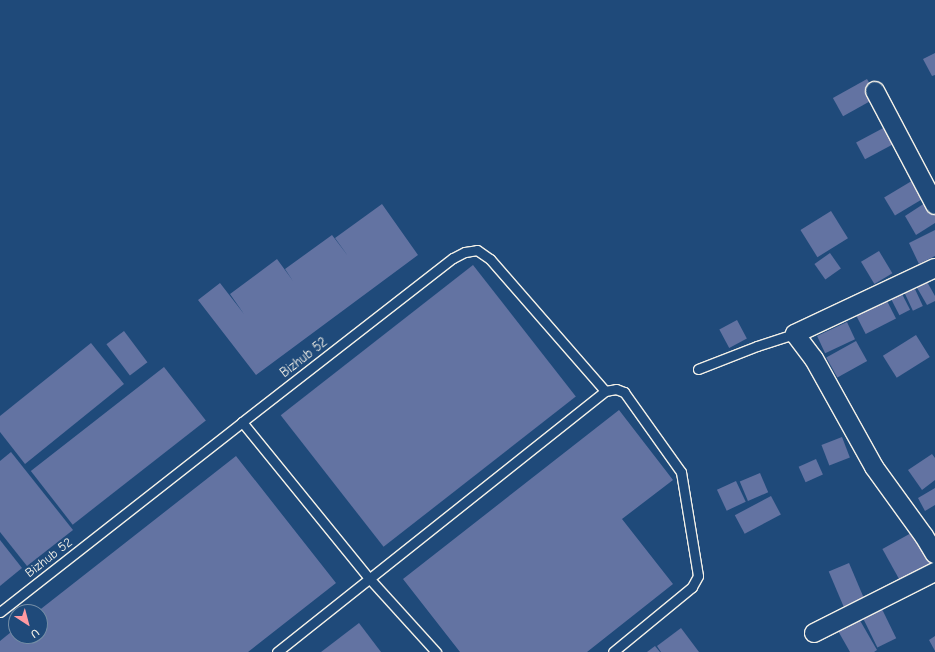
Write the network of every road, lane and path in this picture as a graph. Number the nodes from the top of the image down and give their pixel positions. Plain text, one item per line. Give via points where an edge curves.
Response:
1 (875, 91) dead end
2 (935, 205) edge
3 (935, 268) edge
4 (795, 334) junction
5 (698, 369) dead end
6 (605, 391) junction
7 (242, 422) junction
8 (930, 532) edge
9 (935, 554) edge
10 (935, 572) edge
11 (369, 578) junction
12 (0, 612) edge
13 (814, 633) dead end
14 (277, 652) edge
15 (436, 652) edge
16 (613, 652) edge

1 - 2 street
3 - 4 street
4 - 5 lane
4 - 8 street via 814,360 874,467
6 - 7 lane, Bizhub 52 via 490,260 476,250 454,258
6 - 11 lane
6 - 16 lane via 616,389 624,392 681,472 698,576 692,588
7 - 11 lane
7 - 12 lane, Bizhub 52
8 - 9 street
10 - 13 street
11 - 14 lane
11 - 15 lane

